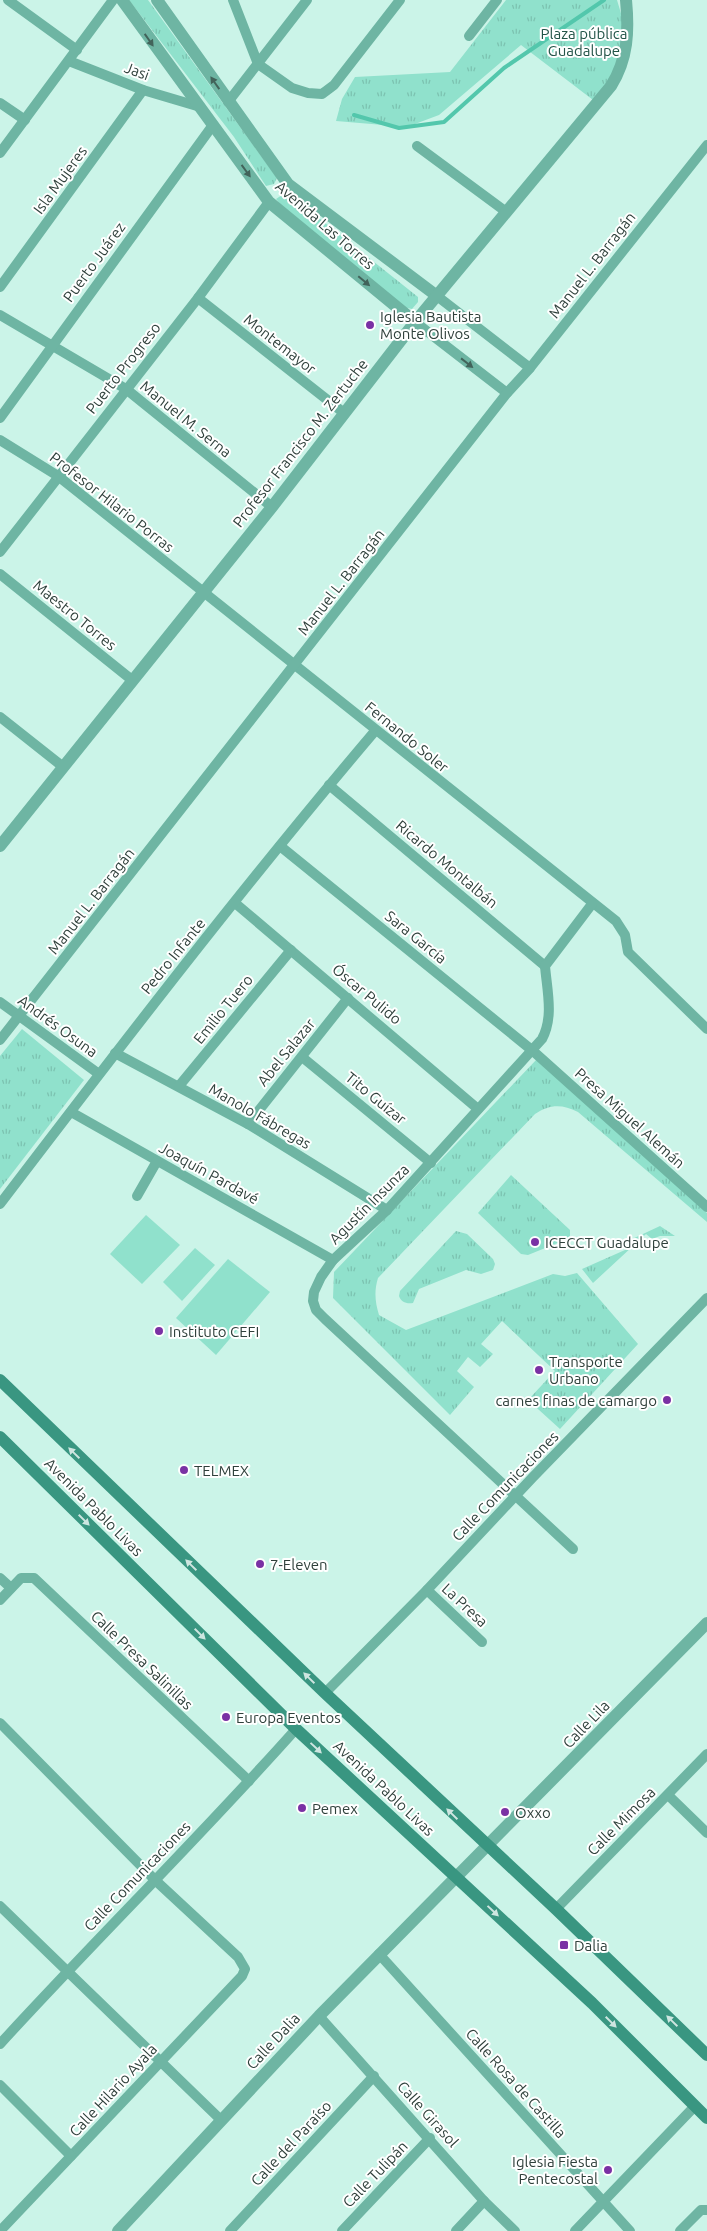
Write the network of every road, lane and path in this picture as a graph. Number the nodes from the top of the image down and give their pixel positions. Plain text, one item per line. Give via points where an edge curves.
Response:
1 (8, 0) edge
2 (113, 0) edge
3 (122, 0) edge
4 (157, 0) edge
5 (233, 0) edge
6 (307, 0) edge
7 (400, 0) edge
8 (497, 0) edge
9 (626, 0) edge
10 (469, 36) dead end
11 (76, 50) junction
12 (69, 62) junction
13 (258, 64) junction
14 (144, 90) junction
15 (228, 102) junction
16 (0, 103) edge
17 (197, 106) junction
18 (25, 120) junction
19 (213, 125) junction
20 (707, 145) edge
21 (417, 146) dead end
22 (0, 153) edge
23 (269, 202) junction
24 (505, 211) junction
25 (0, 287) edge
26 (437, 296) junction
27 (198, 298) junction
28 (0, 315) edge
29 (414, 322) junction
30 (51, 345) junction
31 (530, 368) junction
32 (126, 389) junction
33 (507, 393) junction
34 (344, 413) junction
35 (0, 418) edge
36 (0, 440) edge
37 (58, 476) junction
38 (272, 507) junction
39 (0, 552) edge
40 (0, 574) edge
41 (203, 592) junction
42 (295, 665) junction
43 (132, 680) junction
44 (0, 717) edge
45 (375, 731) junction
46 (62, 766) junction
47 (329, 785) junction
48 (0, 846) edge
49 (280, 846) junction
50 (235, 903) junction
51 (592, 904) junction
52 (291, 950) junction
53 (545, 966) junction
54 (348, 998) junction
55 (0, 1002) edge
56 (18, 1017) junction
57 (707, 1029) edge
58 (0, 1040) edge
59 (533, 1051) junction
60 (115, 1053) junction
61 (302, 1057) junction
62 (99, 1074) junction
63 (179, 1086) junction
64 (478, 1109) junction
65 (71, 1112) junction
66 (248, 1124) junction
67 (157, 1161) junction
68 (431, 1163) junction
69 (137, 1196) dead end
70 (0, 1204) edge
71 (707, 1207) edge
72 (387, 1210) junction
73 (333, 1260) junction
74 (707, 1298) edge
75 (0, 1380) edge
76 (0, 1437) edge
77 (516, 1495) junction
78 (573, 1548) dead end
79 (0, 1578) edge
80 (11, 1588) junction
81 (427, 1590) junction
82 (0, 1600) edge
83 (707, 1623) edge
84 (482, 1642) dead end
85 (325, 1693) junction
86 (0, 1723) edge
87 (296, 1729) junction
88 (707, 1754) edge
89 (250, 1781) junction
90 (668, 1795) junction
91 (707, 1833) edge
92 (488, 1847) junction
93 (457, 1878) junction
94 (155, 1880) junction
95 (0, 1906) edge
96 (556, 1909) junction
97 (380, 1954) junction
98 (66, 1971) junction
99 (319, 2016) junction
100 (0, 2044) edge
101 (707, 2055) edge
102 (160, 2063) junction
103 (374, 2076) junction
104 (0, 2085) edge
105 (695, 2106) junction
106 (707, 2118) edge
107 (221, 2120) junction
108 (430, 2138) junction
109 (71, 2156) junction
110 (484, 2201) junction
111 (602, 2201) junction
112 (707, 2210) edge
113 (0, 2231) edge
114 (118, 2231) edge
115 (230, 2231) edge
116 (342, 2231) edge
117 (456, 2231) edge
118 (515, 2231) edge
119 (575, 2231) edge
120 (630, 2231) edge
121 (680, 2231) edge

1 - 11 street
2 - 11 street
3 -> 17 street, Avenida Las Torres
15 -> 4 street, Avenida Las Torres
5 - 13 street
6 - 13 street
7 - 13 street via 334,85 322,94 308,94 292,88
8 - 10 street
9 - 24 street, Profesor Francisco M. Zertuche via 628,37 617,76
11 - 12 street
12 - 14 street, Jasi
12 - 18 street
13 - 15 street
14 - 17 street, Jasi
14 - 25 street, Isla Mujeres
15 - 26 street, Avenida Las Torres via 288,184
16 - 18 street
17 - 19 street, Avenida Las Torres
18 - 22 street
19 -> 23 street, Avenida Las Torres
19 - 30 street, Puerto Juárez
20 - 31 street, Manuel L. Barragán
21 - 24 street
23 - 27 street, Puerto Progreso
23 -> 29 street, Avenida Las Torres
24 - 26 street, Profesor Francisco M. Zertuche
26 - 29 street, Profesor Francisco M. Zertuche
26 - 31 street, Avenida Las Torres
27 - 32 street, Puerto Progreso
27 - 34 street, Montemayor
28 - 30 street, Manuel M. Serna
29 -> 33 street, Avenida Las Torres
29 - 34 street, Profesor Francisco M. Zertuche
30 - 32 street, Manuel M. Serna
30 - 35 street, Puerto Juárez
31 - 33 street, Manuel L. Barragán
32 - 37 street, Puerto Progreso
32 - 38 street, Manuel M. Serna
33 - 42 street, Manuel L. Barragán
34 - 38 street, Profesor Francisco M. Zertuche
36 - 37 street, Profesor Hilario Porras
37 - 39 street, Puerto Progreso
37 - 41 street, Profesor Hilario Porras
38 - 41 street, Profesor Francisco M. Zertuche
40 - 43 street, Maestro Torres
41 - 42 street, Fernando Soler
41 - 43 street, Profesor Francisco M. Zertuche
42 - 45 street, Fernando Soler
42 - 56 street, Manuel L. Barragán
43 - 46 street, Profesor Francisco M. Zertuche
44 - 46 street
45 - 47 street, Pedro Infante
45 - 51 street, Fernando Soler
46 - 48 street, Profesor Francisco M. Zertuche
47 - 49 street, Pedro Infante
47 - 53 street, Ricardo Montalbán
49 - 50 street, Pedro Infante
49 - 59 street, Sara García
50 - 52 street, Óscar Pulido
50 - 60 street, Pedro Infante
51 - 53 street
51 - 57 street, Fernando Soler via 621,928 628,952
52 - 54 street, Óscar Pulido
52 - 63 street, Emilio Tuero
53 - 59 street, Agustín Insunza via 549,1014 546,1032
54 - 61 street, Abel Salazar
54 - 64 street, Óscar Pulido
55 - 56 street, Andrés Osuna
56 - 58 street, Manuel L. Barragán
56 - 62 street, Andrés Osuna
59 - 64 street, Agustín Insunza
59 - 71 street, Presa Miguel Alemán
60 - 62 street, Pedro Infante
60 - 63 street, Manolo Fábregas
61 - 66 street, Abel Salazar
61 - 68 street, Tito Guízar
62 - 65 street, Pedro Infante
63 - 66 street, Manolo Fábregas
64 - 68 street, Agustín Insunza
65 - 67 street, Joaquín Pardavé
65 - 70 street, Pedro Infante
66 - 72 street, Manolo Fábregas
67 - 69 street
67 - 73 street, Joaquín Pardavé
68 - 72 street, Agustín Insunza
72 - 73 street, Agustín Insunza
73 - 77 street, Agustín Insunza via 314,1292 316,1310
74 - 77 street, Calle Comunicaciones
85 -> 75 main road, Avenida Pablo Livas
76 -> 87 main road, Avenida Pablo Livas
77 - 78 street, Agustín Insunza
77 - 81 street, Calle Comunicaciones
79 - 80 street
80 - 82 street
80 - 89 street, Calle Presa Salinillas via 21,1578 34,1578
81 - 84 street, La Presa
81 - 85 street, Calle Comunicaciones
83 - 92 street, Calle Lila
92 -> 85 main road, Avenida Pablo Livas
86 - 94 street
87 - 89 street, Calle Comunicaciones
87 -> 93 main road, Avenida Pablo Livas
88 - 90 street, Calle Mimosa
89 - 94 street, Calle Comunicaciones
90 - 91 street
90 - 96 street, Calle Mimosa
92 - 93 street, Calle Lila
92 - 96 main road, Avenida Pablo Livas
93 - 97 street, Calle Dalia
93 -> 105 main road, Avenida Pablo Livas via 592,2003
94 - 98 street, Calle Comunicaciones
94 - 102 street, Calle Hilario Ayala via 238,1957 245,1969
95 - 98 street
101 -> 96 main road, Avenida Pablo Livas
97 - 99 street, Calle Dalia
97 - 111 street, Calle Rosa de Castilla
98 - 100 street, Calle Comunicaciones
98 - 102 street
99 - 103 street, Calle Girasol
99 - 107 street, Calle Dalia
102 - 107 street
102 - 109 street, Calle Hilario Ayala
103 - 108 street, Calle Girasol
103 - 115 street, Calle del Paraíso
104 - 109 street
105 - 106 main road, Avenida Pablo Livas
105 - 111 street
107 - 114 street, Calle Dalia
108 - 110 street, Calle Girasol
108 - 116 street, Calle Tulipán
109 - 113 street, Calle Hilario Ayala
110 - 117 street
110 - 118 street, Calle Girasol
111 - 119 street
111 - 120 street, Calle Rosa de Castilla
112 - 121 street via 702,2210

